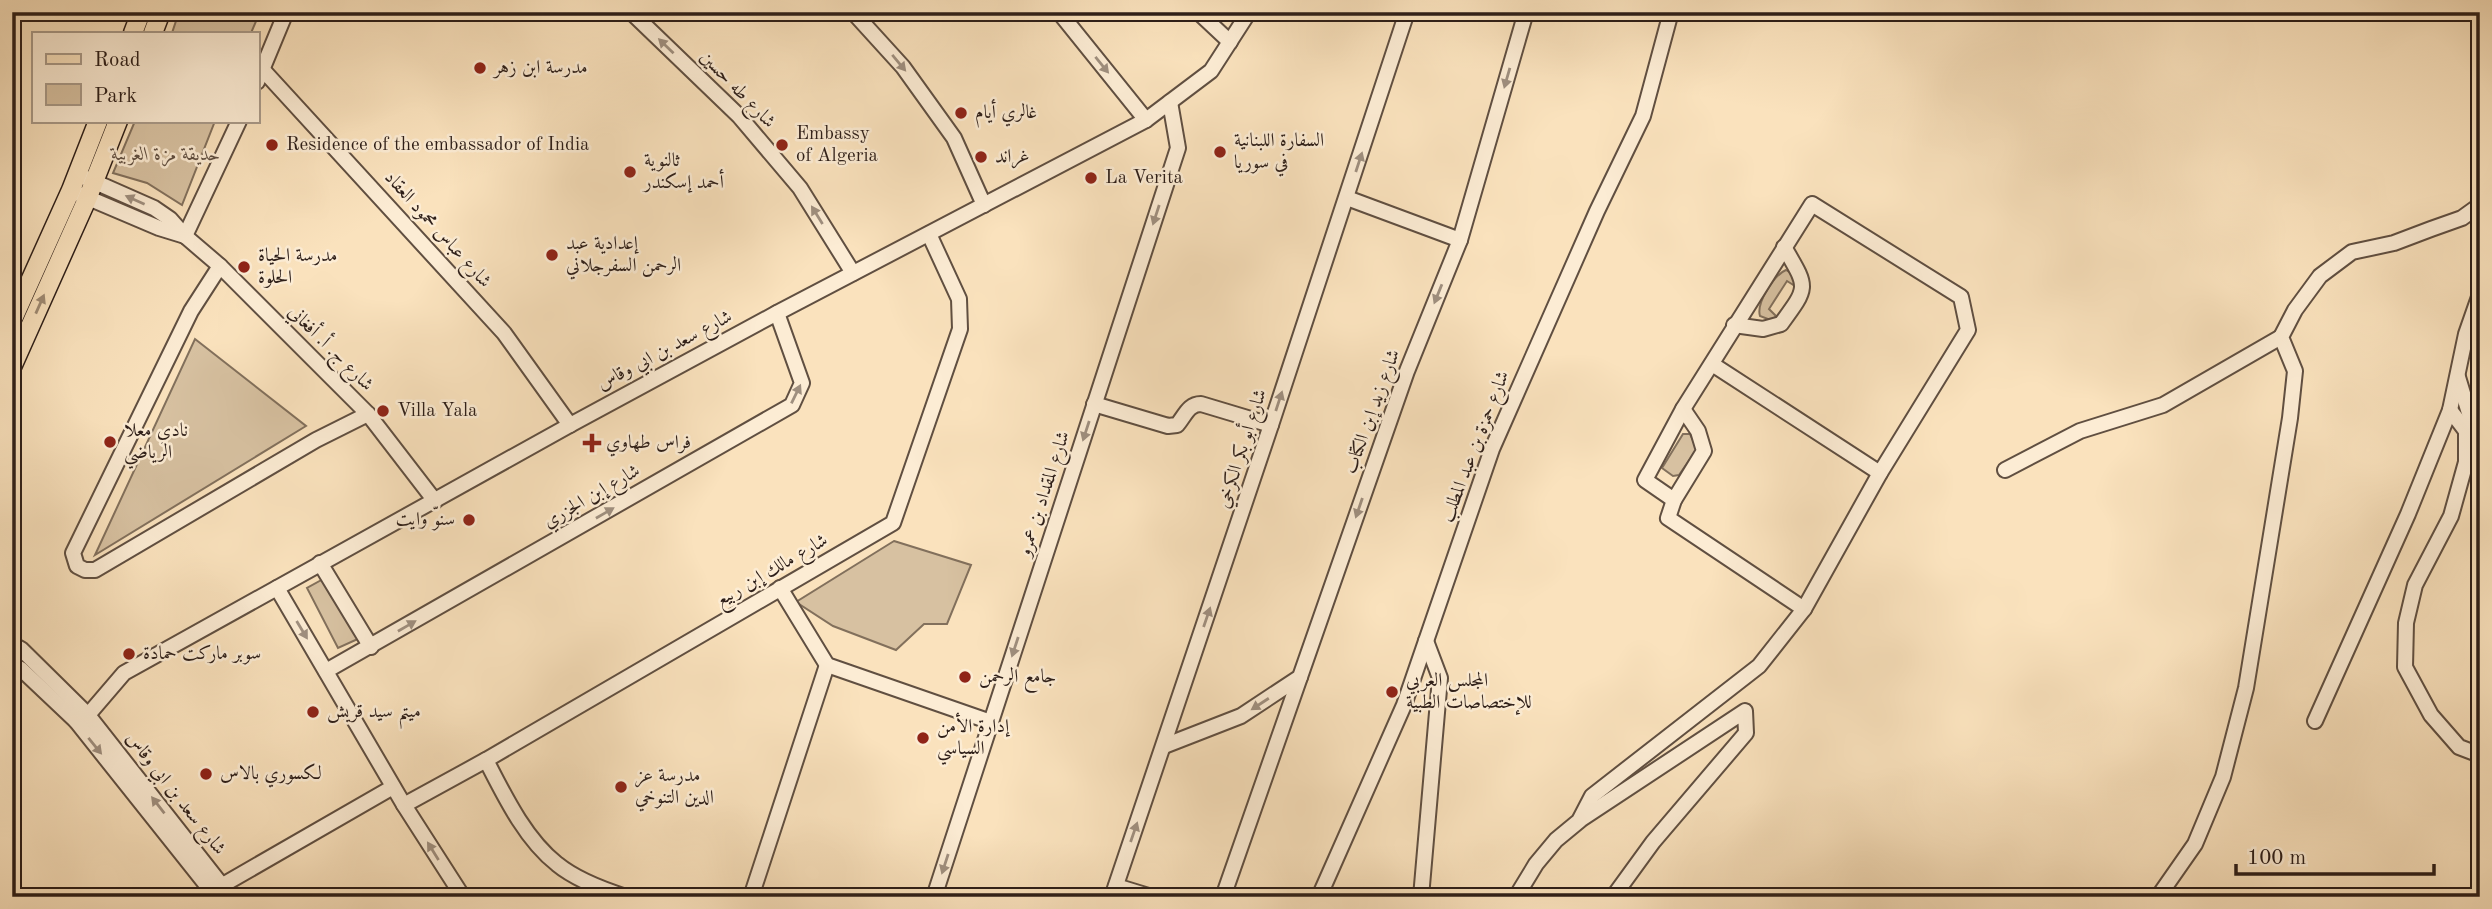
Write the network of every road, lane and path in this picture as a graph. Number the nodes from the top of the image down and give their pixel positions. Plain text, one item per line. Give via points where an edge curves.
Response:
1 (141, 12) edge
2 (161, 12) edge
3 (286, 12) edge
4 (631, 12) edge
5 (853, 12) edge
6 (1059, 12) edge
7 (1198, 12) edge
8 (1249, 12) edge
9 (1407, 12) edge
10 (1526, 12) edge
11 (1671, 12) edge
12 (133, 32) edge
13 (153, 32) edge
14 (1230, 42) junction
15 (260, 76) edge
16 (1170, 102) junction
17 (1146, 120) junction
18 (98, 122) edge
19 (117, 122) edge
20 (239, 122) edge
21 (82, 186) junction
22 (1347, 198) junction
23 (984, 205) junction
24 (2480, 205) edge
25 (929, 234) junction
26 (185, 236) junction
27 (1460, 240) junction
28 (1784, 247) junction
29 (220, 265) junction
30 (853, 273) junction
31 (2480, 294) edge
32 (777, 313) junction
33 (12, 321) edge
34 (1734, 325) junction
35 (2281, 337) junction
36 (1712, 364) junction
37 (12, 366) edge
38 (2457, 376) junction
39 (1094, 404) junction
40 (1683, 409) junction
41 (2450, 410) junction
42 (368, 414) junction
43 (570, 425) junction
44 (1271, 425) junction
45 (2480, 428) edge
46 (2005, 470) dead end
47 (1880, 473) junction
48 (1674, 500) junction
49 (435, 501) junction
50 (320, 563) junction
51 (277, 588) junction
52 (780, 588) junction
53 (1804, 609) junction
54 (1426, 641) junction
55 (12, 644) edge
56 (371, 647) junction
57 (12, 664) edge
58 (827, 665) junction
59 (326, 671) junction
60 (1300, 677) junction
61 (82, 718) junction
62 (2315, 721) dead end
63 (991, 722) junction
64 (1164, 746) junction
65 (2480, 755) edge
66 (485, 760) junction
67 (393, 787) junction
68 (404, 805) junction
69 (1579, 821) junction
70 (203, 880) junction
71 (1114, 891) edge
72 (223, 893) edge
73 (198, 897) edge
74 (463, 897) edge
75 (626, 897) edge
76 (751, 897) edge
77 (934, 897) edge
78 (1152, 897) edge
79 (1223, 897) edge
80 (1319, 897) edge
81 (1421, 897) edge
82 (1516, 897) edge
83 (1612, 897) edge
84 (2158, 897) edge

1 - 12 main road
2 - 13 main road
3 - 15 street
30 -> 4 street, شارع طه حسين via 800,188 739,116
5 -> 23 street via 903,67 954,138
6 -> 17 street
7 - 14 street
8 - 14 street, شارع سعد بن ابي وقاس
22 -> 9 street, شارع أبو بكر الكرخي
10 -> 27 street, شارع زيد إبن الكتاب
11 - 54 street, شارع حمزة بن عبد المطلب via 1643,116 1492,449
14 - 16 street, شارع سعد بن ابي وقاس via 1211,71
15 - 43 street, شارع عباس محمود العقاد via 504,333
16 - 17 street, شارع سعد بن ابي وقاس
16 -> 39 street, شارع المقداد بن عمرو via 1178,148
17 - 23 street, شارع سعد بن ابي وقاس
18 - 21 main road
19 - 21 main road
20 - 26 street
21 - 26 street, شارع ج. أ. أفغاني via 159,228
21 - 33 main road
37 -> 21 main road
22 - 27 street
44 -> 22 street, شارع أبو بكر الكرخي
23 - 25 street, شارع سعد بن ابي وقاس
24 - 35 street via 2462,218 2394,243 2352,252 2320,276
25 - 30 street, شارع سعد بن ابي وقاس
25 - 52 street, شارع مالك إبن ربيع via 959,299 960,330 893,523
26 - 29 street, شارع ج. أ. أفغاني
27 -> 60 street, شارع زيد إبن الكتاب via 1407,371
28 - 34 street
28 - 34 street via 1802,278 1801,296 1781,324 1763,329
28 - 47 street via 1812,204 1961,298 1968,330
29 - 42 street, شارع ج. أ. أفغاني
29 - 42 street via 191,311 73,553 77,566 94,570
30 - 32 street, شارع سعد بن ابي وقاس
31 - 38 street
32 - 43 street, شارع سعد بن ابي وقاس
56 -> 32 street, شارع إبن الجزري via 792,405 802,383
34 - 36 street
35 - 46 street via 2163,405 2080,431
35 - 84 street via 2295,371 2246,688 2223,777 2195,845
36 - 40 street
36 - 47 street
38 - 41 street
38 - 45 street via 2472,424
39 - 44 street via 1168,426 1177,425 1195,404
39 -> 63 street, شارع المقداد بن عمرو
40 - 48 street via 1704,450
40 - 48 street via 1645,480
41 - 62 street
41 - 65 street via 2466,431 2466,462 2451,516 2415,586 2406,623 2405,667 2431,715 2459,747
42 - 49 street, شارع ج. أ. أفغاني
43 - 49 street, شارع سعد بن ابي وقاس
64 -> 44 street, شارع أبو بكر الكرخي
47 - 53 street
48 - 53 street via 1668,518
49 - 50 street, شارع سعد بن ابي وقاس
50 - 51 street, شارع سعد بن ابي وقاس
50 - 56 street
51 -> 59 street
51 - 61 street, شارع سعد بن ابي وقاس via 124,673
52 - 58 street
52 - 66 street, شارع مالك إبن ربيع
53 - 69 street via 1759,666 1592,796
54 - 80 street, شارع حمزة بن عبد المطلب via 1404,705
54 - 81 street via 1440,678
55 - 61 street, شارع سعد بن ابي وقاس
56 - 59 street, شارع إبن الجزري
57 - 61 street, شارع سعد بن ابي وقاس
58 - 63 street
58 - 76 street
59 - 67 street
60 -> 64 street via 1241,716
60 - 79 street, شارع زيد إبن الكتاب
61 -> 70 street, شارع سعد بن ابي وقاس
72 -> 61 street, شارع سعد بن ابي وقاس
63 -> 77 street, شارع المقداد بن عمرو
71 -> 64 street, شارع أبو بكر الكرخي
66 - 68 street, شارع مالك إبن ربيع
66 - 75 street via 512,810 557,864
67 - 68 street
67 - 72 street
74 -> 68 street
69 - 82 street via 1549,848
69 - 83 street via 1745,711 1746,733
70 - 72 street, شارع سعد بن ابي وقاس
70 - 73 street
71 - 78 street

